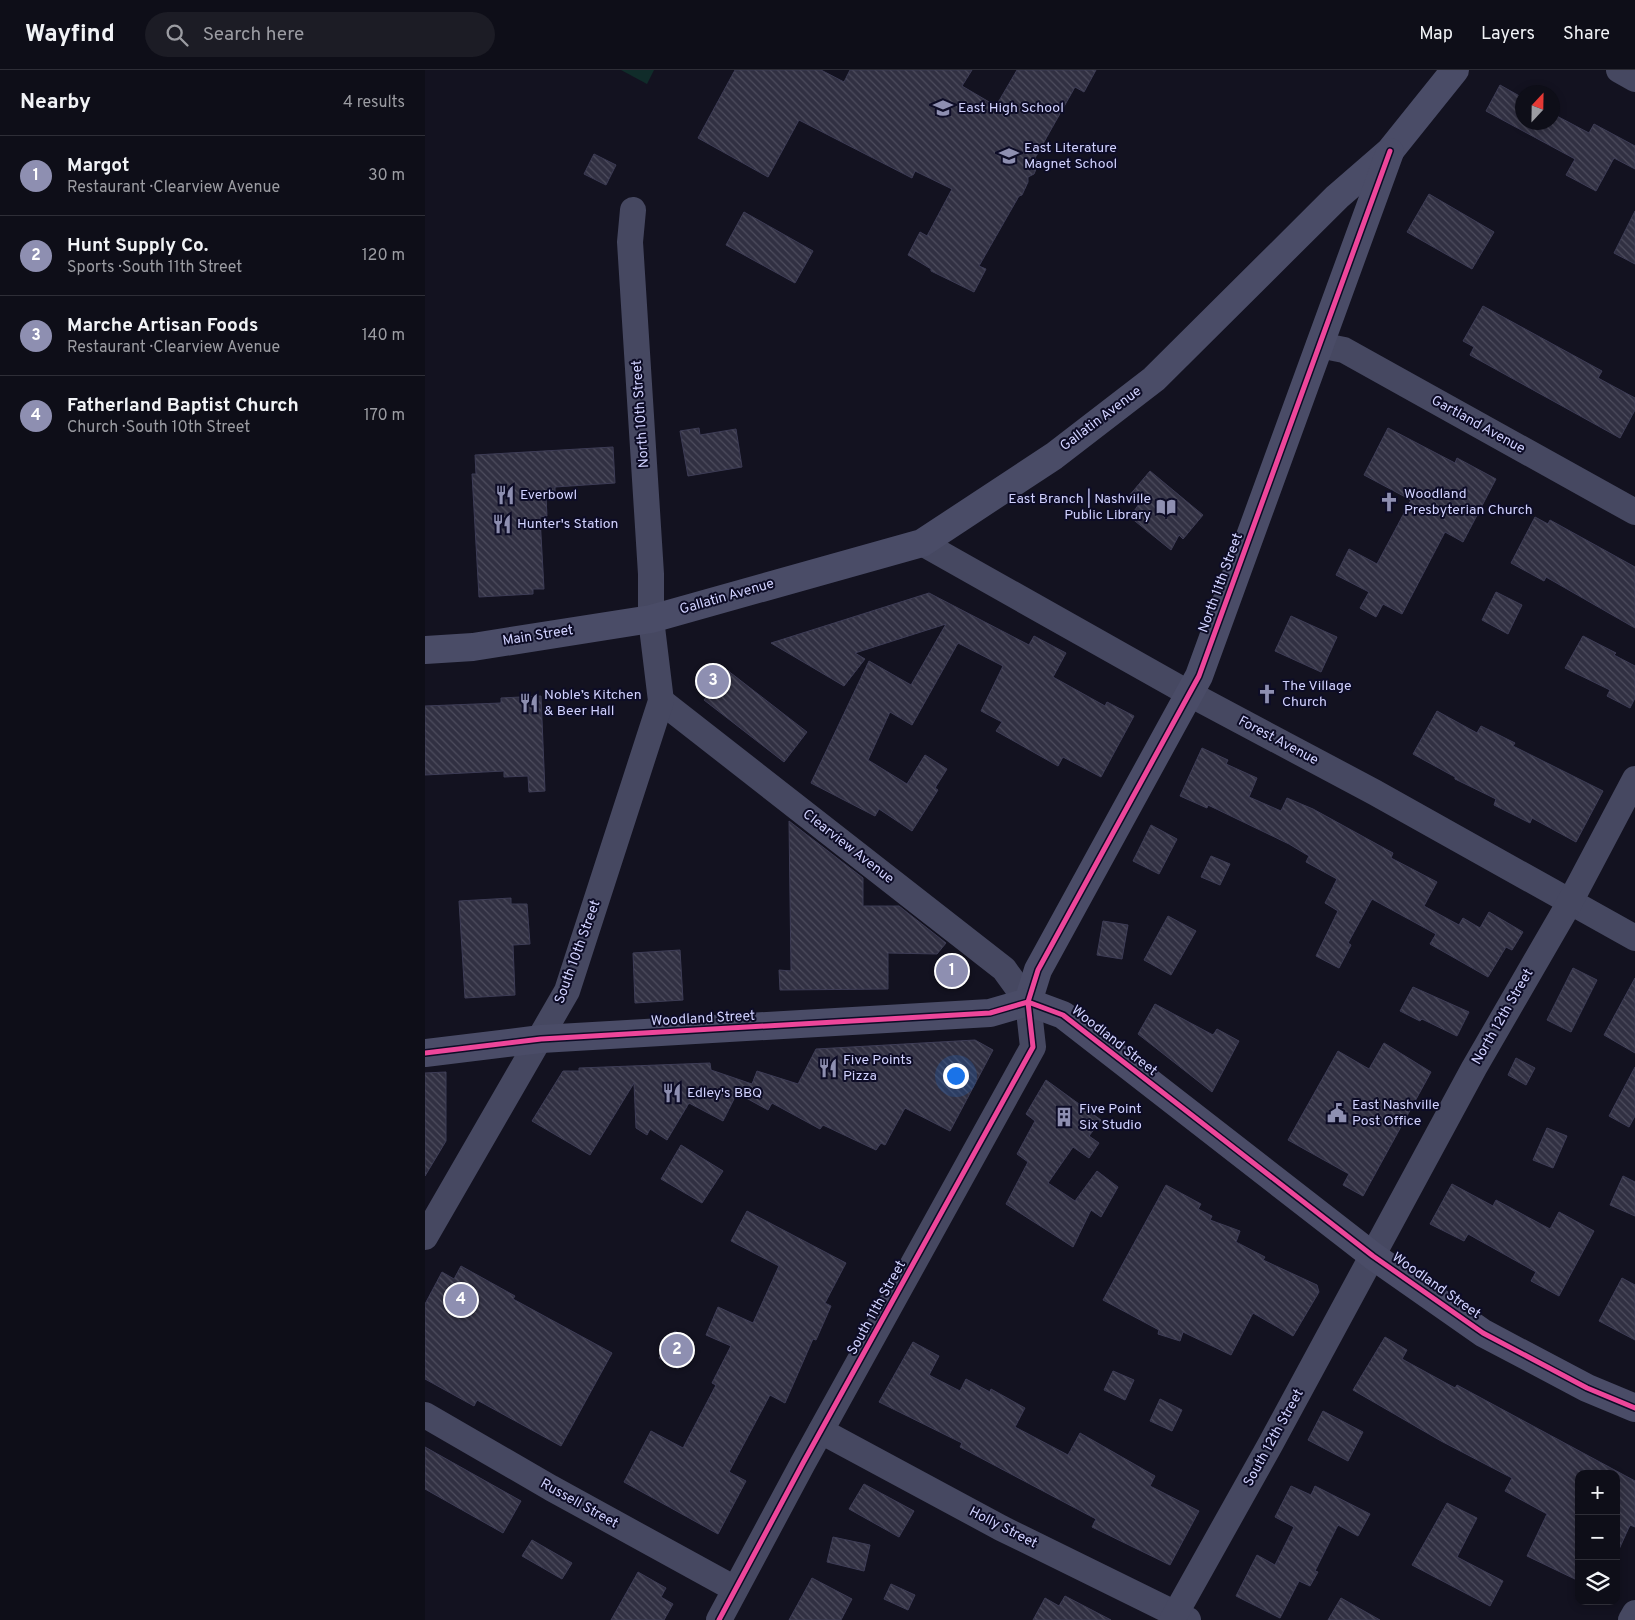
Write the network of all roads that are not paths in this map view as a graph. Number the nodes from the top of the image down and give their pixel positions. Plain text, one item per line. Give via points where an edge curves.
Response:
1 (1455, 70) edge
2 (1619, 70) edge
3 (1635, 79) edge
4 (1390, 151) junction
5 (633, 210) dead end
6 (1319, 345) junction
7 (1635, 512) edge
8 (922, 542) junction
9 (651, 619) junction
10 (425, 650) edge
11 (1189, 694) junction
12 (661, 701) junction
13 (1635, 780) edge
14 (1570, 902) junction
15 (1635, 938) edge
16 (1028, 1002) junction
17 (541, 1039) junction
18 (425, 1053) edge
19 (425, 1237) edge
20 (1373, 1256) junction
21 (1635, 1408) edge
22 (425, 1415) edge
23 (821, 1431) junction
24 (735, 1590) junction
25 (1635, 1613) edge
26 (1179, 1618) edge
27 (719, 1620) edge
28 (1631, 1620) edge

1 - 4 street, Gallatin Avenue
2 - 3 street
4 - 6 street, North 11th Street
4 - 8 street, Gallatin Avenue via 1337,197 1154,379 1054,456
5 - 9 street, North 10th Street via 629,242 651,574
6 - 7 street, Gartland Avenue via 1345,350
6 - 11 street, North 11th Street via 1199,676
8 - 9 street, Gallatin Avenue
8 - 11 street, Forest Avenue
9 - 10 street, Main Street via 473,647
9 - 12 street, North 10th Street
11 - 14 street, Forest Avenue via 1374,792
11 - 16 street, North 11th Street via 1038,970
12 - 16 street, Clearview Avenue via 1004,969
12 - 17 street, South 10th Street via 567,991
13 - 14 street, North 12th Street
14 - 15 street, Forest Avenue
14 - 20 street, North 12th Street via 1474,1068
16 - 17 street, Woodland Street via 990,1013
16 - 20 street, Woodland Street via 1063,1015
16 - 23 street, South 11th Street via 1033,1047
17 - 18 street, Woodland Street
17 - 19 street, South 10th Street
20 - 21 street, Woodland Street via 1483,1332 1587,1388
20 - 26 street, South 12th Street
22 - 24 street, Russell Street
23 - 24 street, South 11th Street
23 - 26 street, Holly Street via 1001,1528
24 - 27 street, South 11th Street
25 - 28 street

